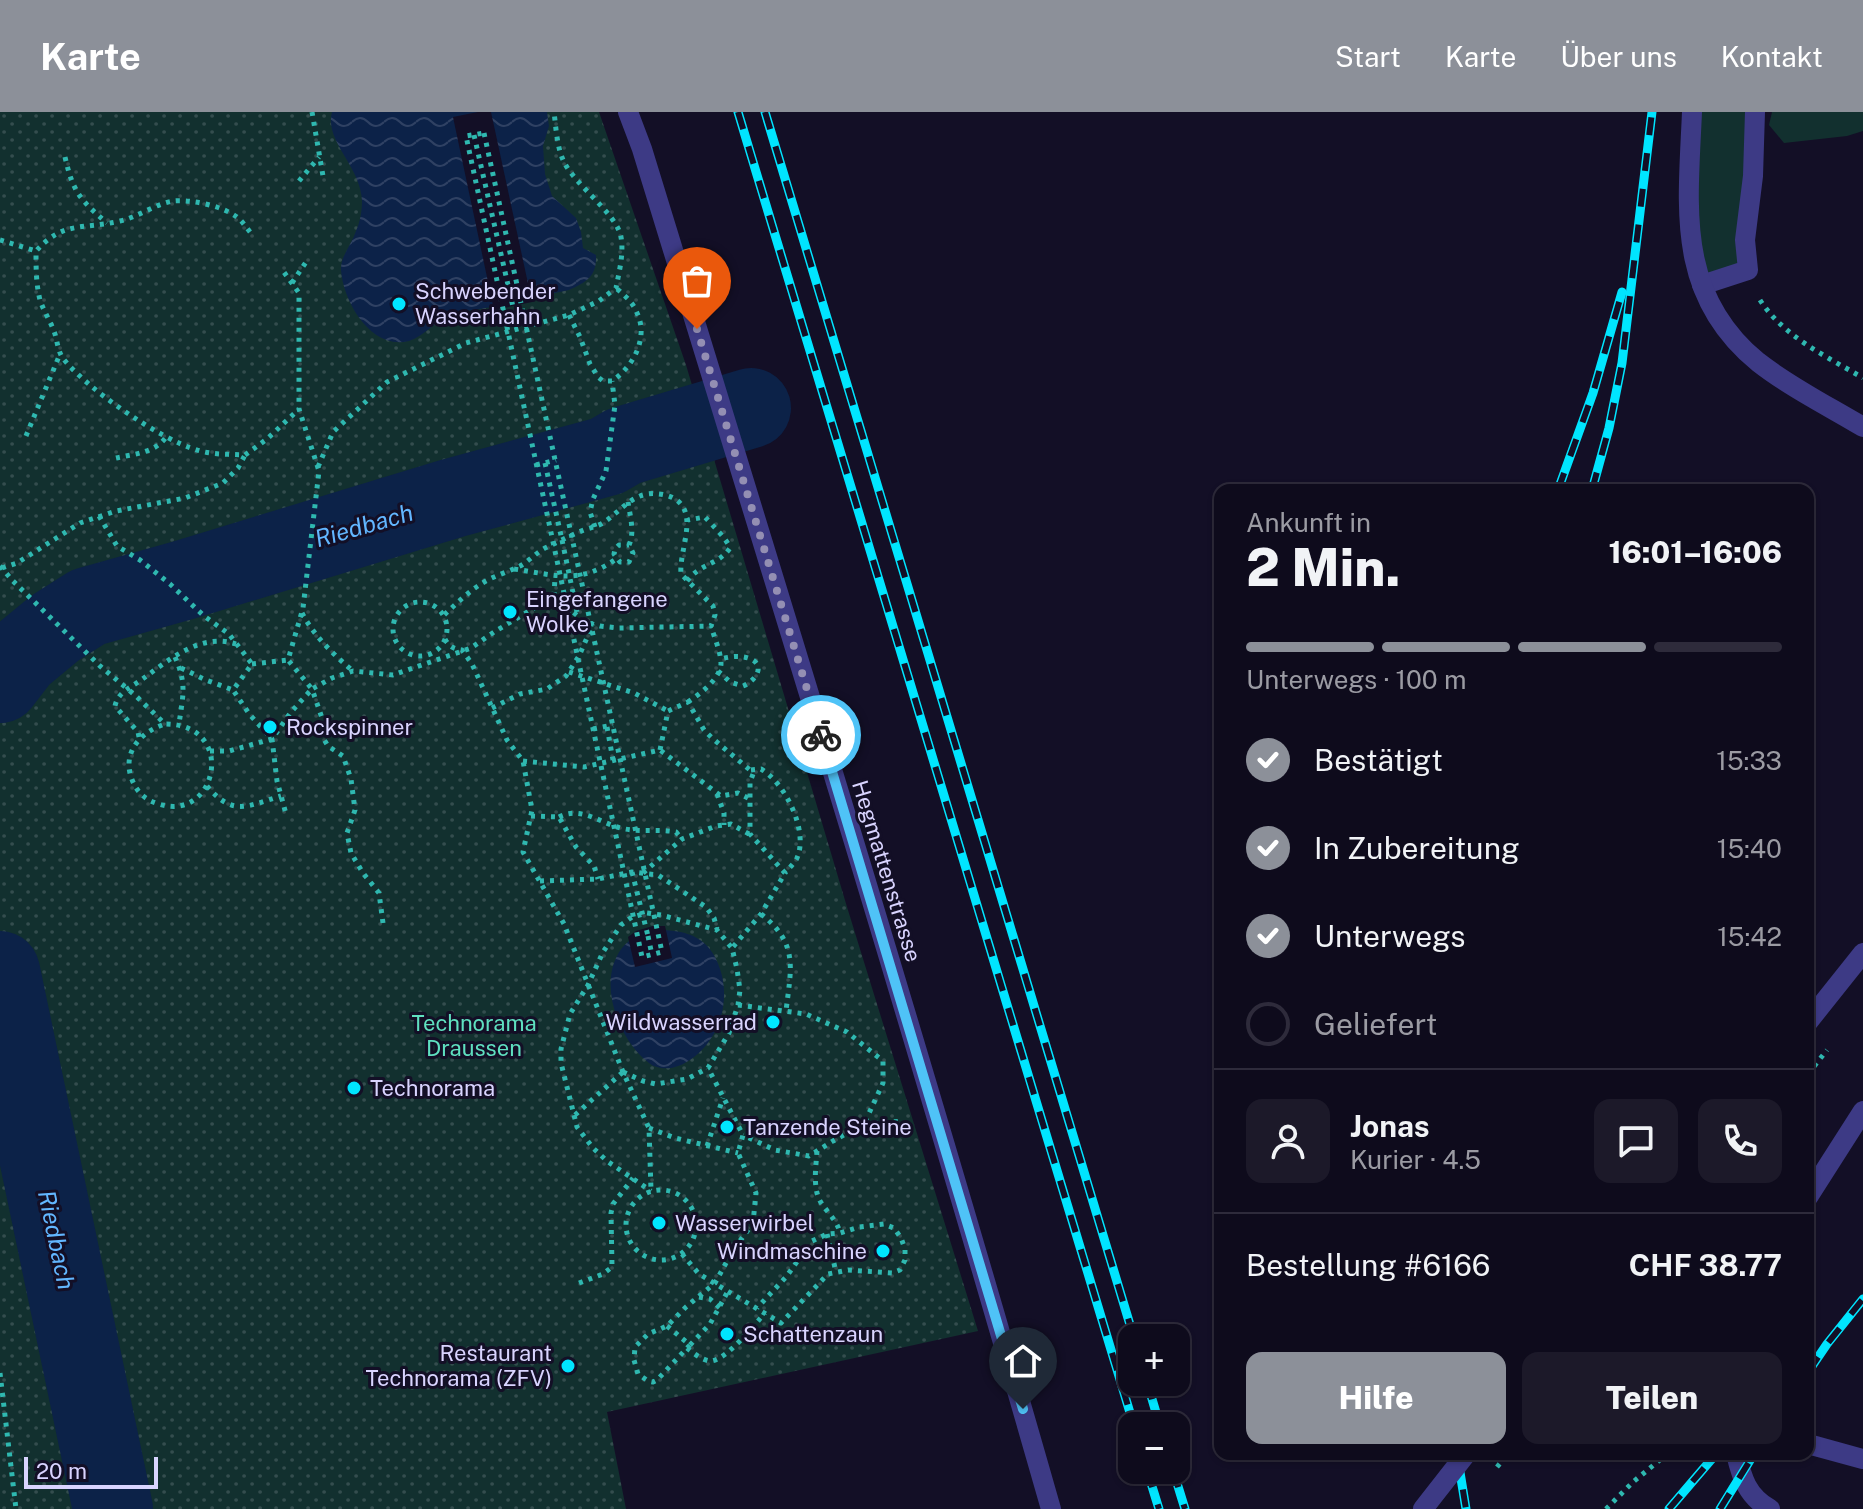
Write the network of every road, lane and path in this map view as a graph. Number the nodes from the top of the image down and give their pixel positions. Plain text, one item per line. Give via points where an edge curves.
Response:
1 (312, 112) edge
2 (554, 112) edge
3 (628, 112) edge
4 (1692, 112) edge
5 (1755, 112) edge
6 (474, 135) junction
7 (65, 157) dead end
8 (320, 157) junction
9 (323, 176) dead end
10 (299, 181) dead end
11 (237, 216) junction
12 (247, 216) dead end
13 (108, 223) junction
14 (250, 232) dead end
15 (0, 240) edge
16 (36, 251) junction
17 (306, 262) dead end
18 (281, 268) dead end
19 (1748, 270) junction
20 (292, 283) junction
21 (1702, 285) junction
22 (616, 288) junction
23 (569, 315) junction
24 (518, 329) junction
25 (60, 354) junction
26 (1863, 378) edge
27 (612, 381) junction
28 (299, 409) junction
29 (1863, 427) edge
30 (26, 436) dead end
31 (166, 437) junction
32 (245, 455) junction
33 (116, 458) dead end
34 (556, 460) junction
35 (545, 463) junction
36 (536, 465) junction
37 (318, 470) junction
38 (628, 502) junction
39 (99, 516) junction
40 (688, 520) junction
41 (595, 527) junction
42 (562, 540) junction
43 (629, 545) junction
44 (616, 559) junction
45 (1, 567) edge
46 (513, 568) junction
47 (555, 577) junction
48 (687, 581) junction
49 (554, 596) junction
50 (588, 609) junction
51 (303, 610) junction
52 (577, 612) junction
53 (568, 614) junction
54 (444, 615) junction
55 (593, 624) junction
56 (711, 626) junction
57 (445, 639) junction
58 (237, 645) junction
59 (462, 650) junction
60 (417, 656) junction
61 (175, 657) junction
62 (720, 659) junction
63 (288, 660) junction
64 (252, 664) junction
65 (180, 668) junction
66 (410, 670) junction
67 (353, 671) junction
68 (718, 671) junction
69 (568, 672) junction
70 (128, 689) junction
71 (312, 689) junction
72 (233, 690) junction
73 (688, 702) junction
74 (492, 708) junction
75 (668, 711) junction
76 (165, 724) junction
77 (179, 724) junction
78 (610, 726) junction
79 (593, 729) junction
80 (139, 737) junction
81 (272, 739) junction
82 (660, 750) junction
83 (210, 751) junction
84 (613, 760) junction
85 (523, 761) junction
86 (750, 770) junction
87 (207, 786) junction
88 (716, 793) junction
89 (281, 796) junction
90 (750, 799) junction
91 (286, 814) dead end
92 (531, 816) junction
93 (559, 817) junction
94 (724, 825) junction
95 (750, 834) junction
96 (682, 839) junction
97 (632, 872) junction
98 (643, 873) junction
99 (785, 873) junction
100 (598, 879) junction
101 (540, 881) junction
102 (761, 914) junction
103 (383, 923) dead end
104 (717, 930) junction
105 (732, 948) junction
106 (1863, 953) edge
107 (652, 955) junction
108 (588, 985) junction
109 (738, 1005) junction
110 (786, 1011) junction
111 (1814, 1014) edge
112 (708, 1068) junction
113 (623, 1072) junction
114 (723, 1097) junction
115 (1863, 1111) edge
116 (575, 1115) junction
117 (913, 1119) dead end
118 (864, 1124) junction
119 (649, 1128) junction
120 (743, 1135) junction
121 (707, 1146) junction
122 (817, 1150) junction
123 (738, 1153) junction
124 (632, 1180) junction
125 (1814, 1188) edge
126 (651, 1191) junction
127 (840, 1233) junction
128 (827, 1234) junction
129 (682, 1254) junction
130 (836, 1272) junction
131 (579, 1283) dead end
132 (715, 1283) junction
133 (728, 1291) junction
134 (698, 1297) junction
135 (720, 1308) junction
136 (757, 1308) junction
137 (765, 1313) junction
138 (667, 1326) junction
139 (688, 1347) junction
140 (0, 1373) edge
141 (1814, 1446) edge
142 (1863, 1459) edge
143 (1461, 1460) edge
144 (1660, 1460) edge
145 (1738, 1460) edge
146 (16, 1509) edge
147 (1051, 1509) edge
148 (1423, 1509) edge
149 (1606, 1509) edge
150 (1770, 1509) edge

1 - 8 path
2 - 22 path via 563,160 621,235
3 - 147 street, Hegmattenstrasse via 954,1174
4 - 21 street via 1689,228
5 - 19 street via 1745,240
6 - 24 path
6 - 34 path, bridge via 484,133
6 - 36 path, bridge via 466,136
7 - 13 path via 71,182 86,206
8 - 9 path
8 - 10 path
11 - 12 path
11 - 13 path via 214,206 171,201
11 - 14 path
13 - 16 path via 58,232
15 - 16 path
16 - 25 path via 40,301
17 - 20 path
18 - 20 path
19 - 21 street
19 - 26 path via 1757,296 1773,317
20 - 28 path via 299,293
21 - 29 street via 1724,327 1745,350
22 - 23 path
22 - 27 path via 636,310 641,335 630,364
23 - 24 path
23 - 27 path via 598,377
24 - 37 path via 466,343 387,382 333,432
25 - 30 path
25 - 31 path via 105,397
27 - 41 path via 615,405 606,471 590,512
28 - 32 path
28 - 37 path
31 - 32 path via 198,451
31 - 33 path via 151,450
32 - 39 path via 223,483 185,498
34 - 35 path, bridge
34 - 50 path, bridge
35 - 36 path, bridge
35 - 42 path
36 - 53 path, bridge
37 - 51 path
38 - 40 path via 650,493 670,496 679,501
38 - 41 path
38 - 43 path
39 - 45 path
39 - 58 path via 117,546 170,584
40 - 48 path via 680,565
40 - 48 path via 705,517 730,548
41 - 42 path
42 - 46 path
42 - 52 path, bridge
43 - 44 path via 615,549
43 - 44 path via 629,562
44 - 47 path via 587,574
45 - 70 path
46 - 47 path
46 - 54 path via 483,582
47 - 49 path
48 - 56 path via 713,606
49 - 55 path
49 - 59 path
50 - 52 path, bridge
50 - 78 path, bridge
51 - 63 path
51 - 67 path via 312,628
52 - 53 path, bridge
53 - 79 path, bridge
54 - 57 path
54 - 60 path via 423,602 400,611 393,626 397,642
55 - 56 path
55 - 69 path
56 - 62 path
57 - 59 path
57 - 60 path via 434,652
58 - 61 path via 203,643
58 - 64 path
59 - 66 path
59 - 74 path
60 - 66 path
61 - 65 path
61 - 70 path
62 - 68 path
62 - 68 path via 747,658 755,661 758,672 743,686
63 - 64 path
63 - 71 path
64 - 72 path
65 - 72 path
65 - 77 path via 184,693
66 - 67 path via 393,675
67 - 71 path
68 - 73 path
69 - 74 path via 547,689 520,694
69 - 75 path via 626,690
70 - 76 path
70 - 80 path via 115,706
71 - 81 path
71 - 103 path via 322,718 320,733 343,756 351,779 351,853 379,893
72 - 81 path
73 - 75 path
73 - 86 path via 704,730
74 - 85 path
75 - 82 path
76 - 77 path
76 - 80 path
77 - 83 path via 204,739
78 - 79 path
78 - 84 path
78 - 107 path, bridge via 662,952
79 - 107 path, bridge via 642,957
80 - 87 path via 129,764 131,778 149,801 177,806
81 - 83 path
81 - 89 path
82 - 84 path
82 - 88 path
83 - 87 path via 213,766
84 - 85 path via 584,767
85 - 92 path
86 - 90 path
86 - 99 path via 766,772 794,810 800,847
87 - 89 path via 232,807
88 - 90 path
88 - 94 path
89 - 91 path
90 - 95 path
92 - 93 path
92 - 101 path via 523,852
93 - 96 path via 575,813 616,827 676,832
93 - 100 path
94 - 95 path
94 - 96 path
95 - 99 path
96 - 98 path
97 - 98 path
97 - 100 path
97 - 107 path, bridge
98 - 104 path via 658,875 706,907
99 - 102 path
100 - 101 path
101 - 108 path
102 - 105 path
102 - 110 path via 785,940 790,954
104 - 105 path
104 - 108 path via 661,915 632,917 603,952
105 - 109 path
106 - 111 street
108 - 113 path
108 - 116 path via 570,1014 561,1049
109 - 110 path
109 - 112 path
110 - 118 path via 847,1032 883,1061 883,1083
112 - 113 path via 687,1079 656,1084
112 - 114 path
113 - 116 path
113 - 119 path
114 - 120 path
114 - 121 path
115 - 125 street
116 - 124 path via 593,1148
117 - 118 path
118 - 122 path
119 - 121 path
119 - 126 path
120 - 122 path via 775,1150 809,1156
120 - 123 path
121 - 123 path
122 - 127 path via 819,1198
123 - 132 path via 756,1193 753,1223
124 - 126 path
124 - 131 path via 613,1204 612,1267
126 - 129 path via 679,1194 696,1216 692,1244
126 - 129 path via 631,1207 627,1234 643,1255 656,1260
127 - 128 path
127 - 130 path via 884,1224 894,1228 905,1260 892,1273
128 - 130 path
128 - 136 path via 812,1241
129 - 132 path
130 - 137 path via 781,1323
132 - 133 path
132 - 134 path
133 - 135 path
133 - 136 path
134 - 135 path
134 - 138 path
135 - 139 path
136 - 137 path
137 - 139 path via 719,1358 710,1361
138 - 139 path
138 - 139 path via 635,1347 638,1374 653,1382
140 - 146 path
141 - 142 street
143 - 148 street, bridge
144 - 149 path
145 - 150 street via 1747,1488

